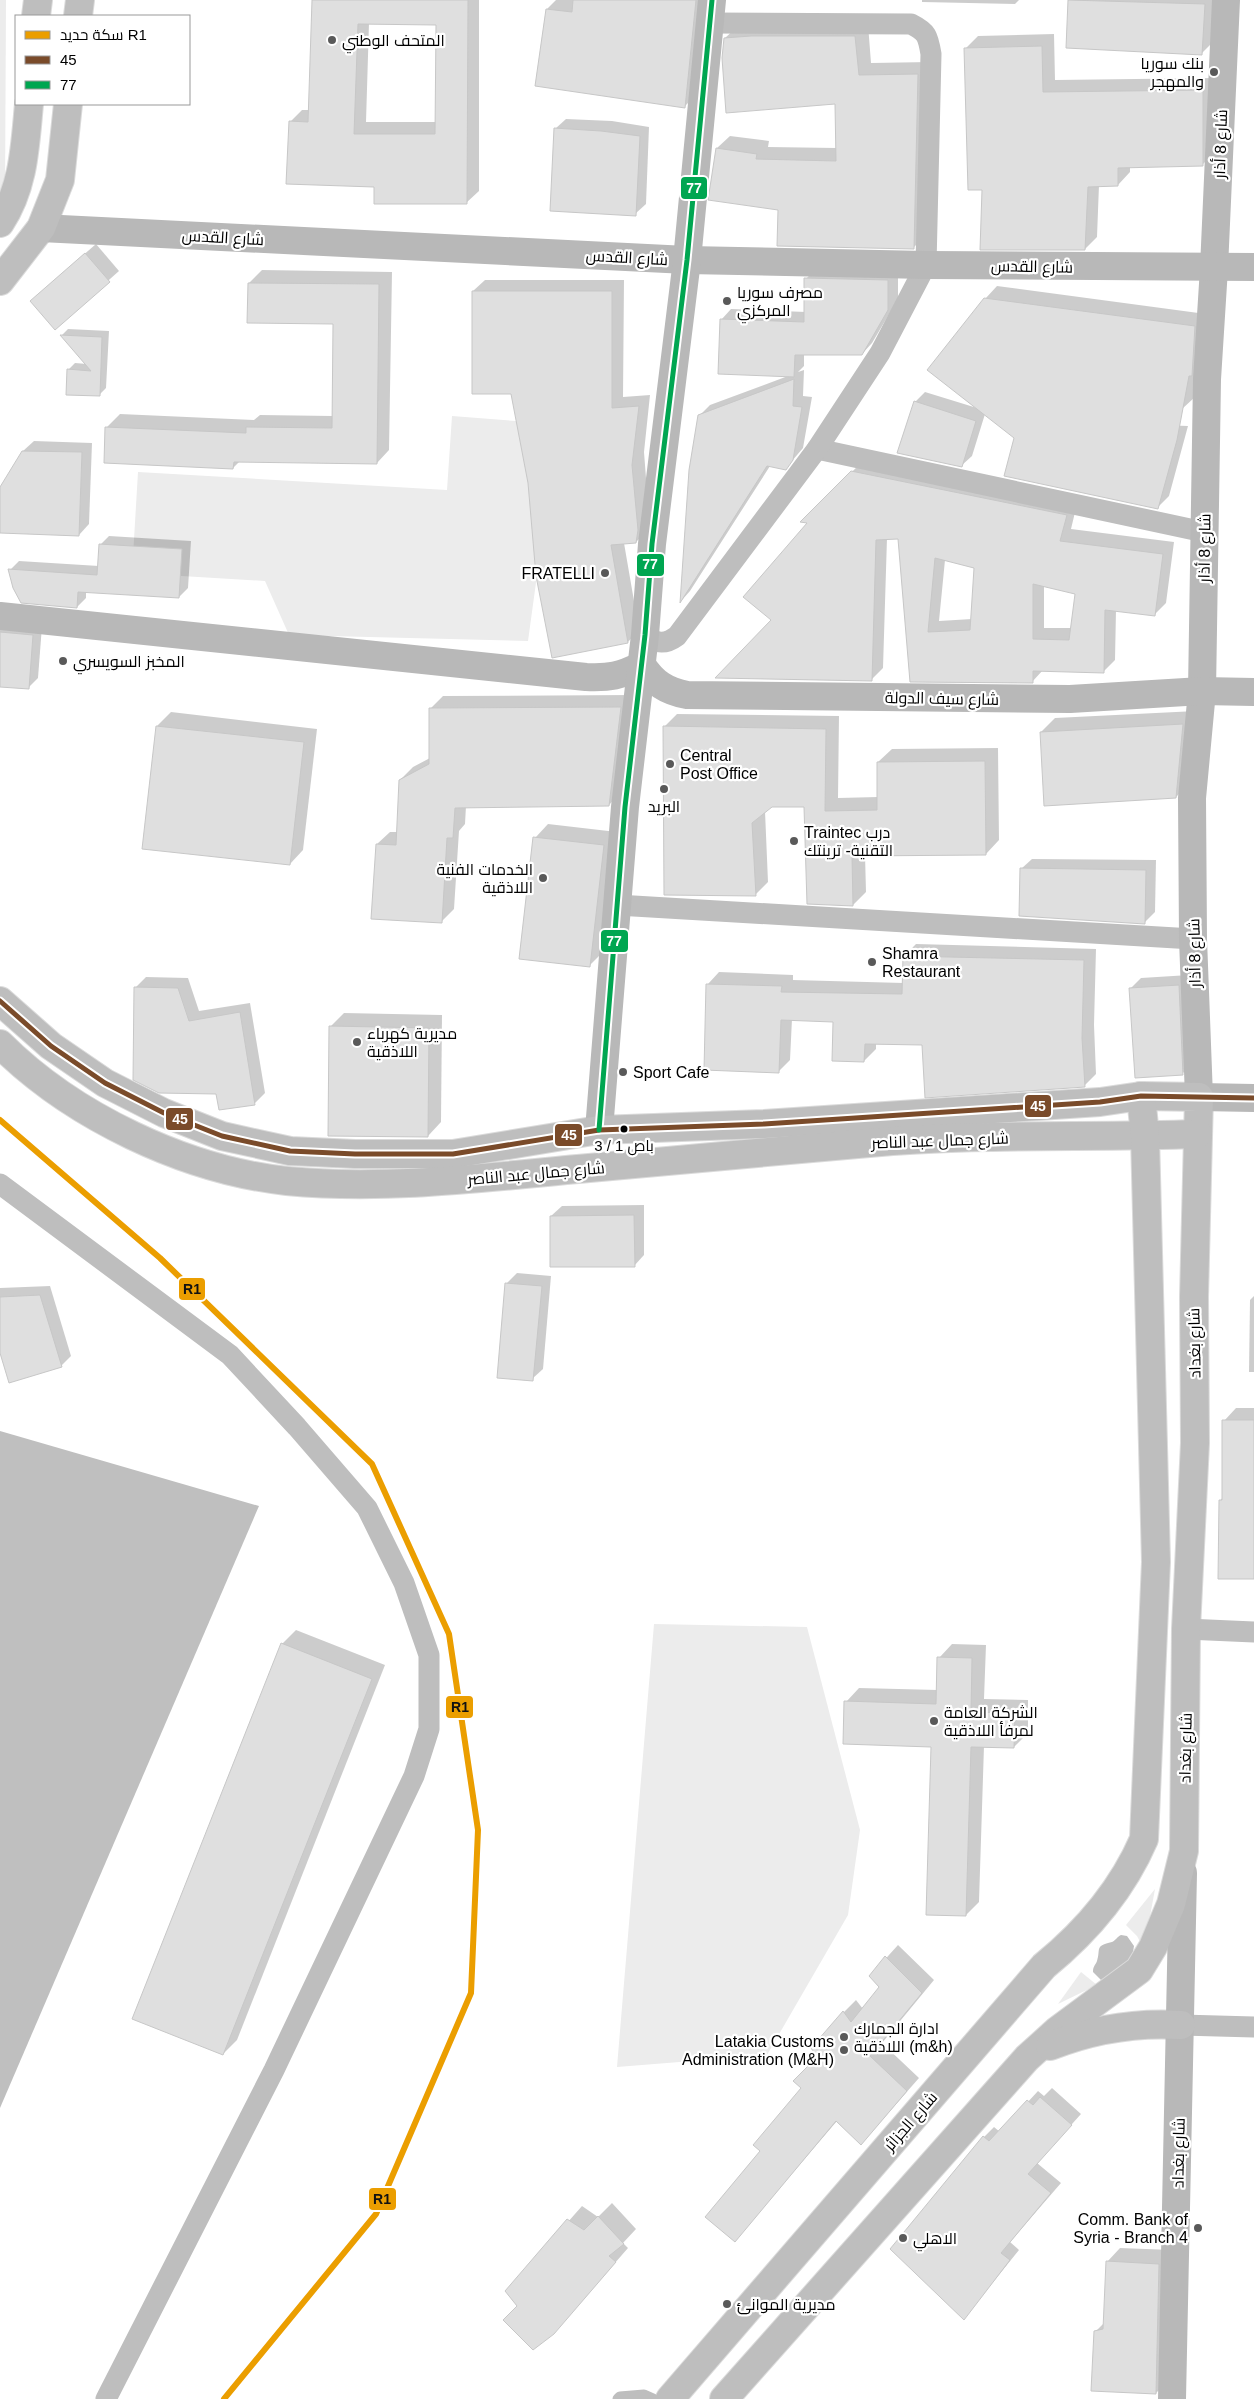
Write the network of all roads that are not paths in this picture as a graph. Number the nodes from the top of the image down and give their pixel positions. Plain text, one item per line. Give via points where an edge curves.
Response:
1 (38, 0) edge
2 (80, 0) edge
3 (1226, 0) edge
4 (711, 12) edge
5 (36, 15) edge
6 (78, 15) edge
7 (29, 105) edge
8 (68, 105) edge
9 (23, 171) junction
10 (60, 180) junction
11 (0, 223) edge
12 (41, 228) junction
13 (687, 260) junction
14 (926, 265) junction
15 (1254, 267) edge
16 (1214, 268) junction
17 (0, 281) edge
18 (817, 449) junction
19 (1204, 532) junction
20 (0, 616) edge
21 (645, 635) junction
22 (642, 665) junction
23 (1202, 691) junction
24 (1254, 692) edge
25 (618, 905) junction
26 (1193, 939) junction
27 (0, 1001) edge
28 (0, 1044) edge
29 (1142, 1096) junction
30 (1199, 1097) junction
31 (1254, 1098) edge
32 (599, 1130) junction
33 (1198, 1134) junction
34 (1145, 1136) junction
35 (4, 1190) edge
36 (1186, 1630) junction
37 (1254, 1632) edge
38 (1184, 1851) junction
39 (1181, 2025) junction
40 (1254, 2027) edge
41 (1026, 2058) junction
42 (106, 2399) edge
43 (618, 2399) edge
44 (668, 2399) edge
45 (724, 2399) edge
46 (1172, 2399) edge

1 - 5 main road
2 - 6 main road
3 - 16 street, شارع 8 أذار
4 - 13 street
4 - 14 street via 911,24 923,30 929,39 931,54
7 - 9 main road
8 - 10 main road
9 - 10 main road
9 - 11 main road via 9,210
10 - 12 main road
12 - 13 street, شارع القدس
12 - 17 main road
13 - 14 street, شارع القدس
13 - 21 street via 652,544
14 - 16 street, شارع القدس
14 - 18 street via 880,353
15 - 16 street, شارع القدس
16 - 19 street, شارع 8 أذار via 1207,379
18 - 19 street
18 - 21 street via 677,636 670,642 660,643
19 - 23 street, شارع 8 أذار
20 - 22 street via 586,677 611,677
21 - 22 street
22 - 23 street, شارع سيف الدولة via 660,686 688,695 1070,699
22 - 25 street
23 - 24 street, شارع سيف الدولة
23 - 26 street, شارع 8 أذار via 1192,798
25 - 26 street
25 - 32 street
26 - 30 street, شارع 8 أذار
27 - 32 main road, شارع جمال عبد الناصر via 50,1046 105,1083 164,1113 232,1138 290,1151 453,1154
28 - 34 main road, شارع جمال عبد الناصر via 47,1084 90,1113 136,1137 184,1157 234,1171 285,1180 361,1185 469,1179 924,1138
29 - 30 main road, شارع جمال عبد الناصر
29 - 32 main road, شارع جمال عبد الناصر via 1100,1102 764,1124
29 - 34 main road
30 - 31 street
30 - 33 main road, شارع بغداد
33 - 34 main road, شارع جمال عبد الناصر
33 - 36 main road, شارع بغداد via 1195,1443
34 - 44 main road, شارع الجزائر via 1156,1562 1144,1839 1133,1866 1102,1910 1044,1966
35 - 42 street via 230,1355 297,1426 368,1508 404,1583 429,1655 429,1729 414,1776 274,2070
36 - 37 street
36 - 38 main road, شارع بغداد
38 - 39 street, شارع بغداد
38 - 41 main road via 1171,1904 1153,1947 1139,1970
39 - 40 street
39 - 41 main road via 1128,2025 1101,2029 1050,2046
39 - 46 street, شارع بغداد
41 - 45 main road
43 - 44 lane via 644,2395

